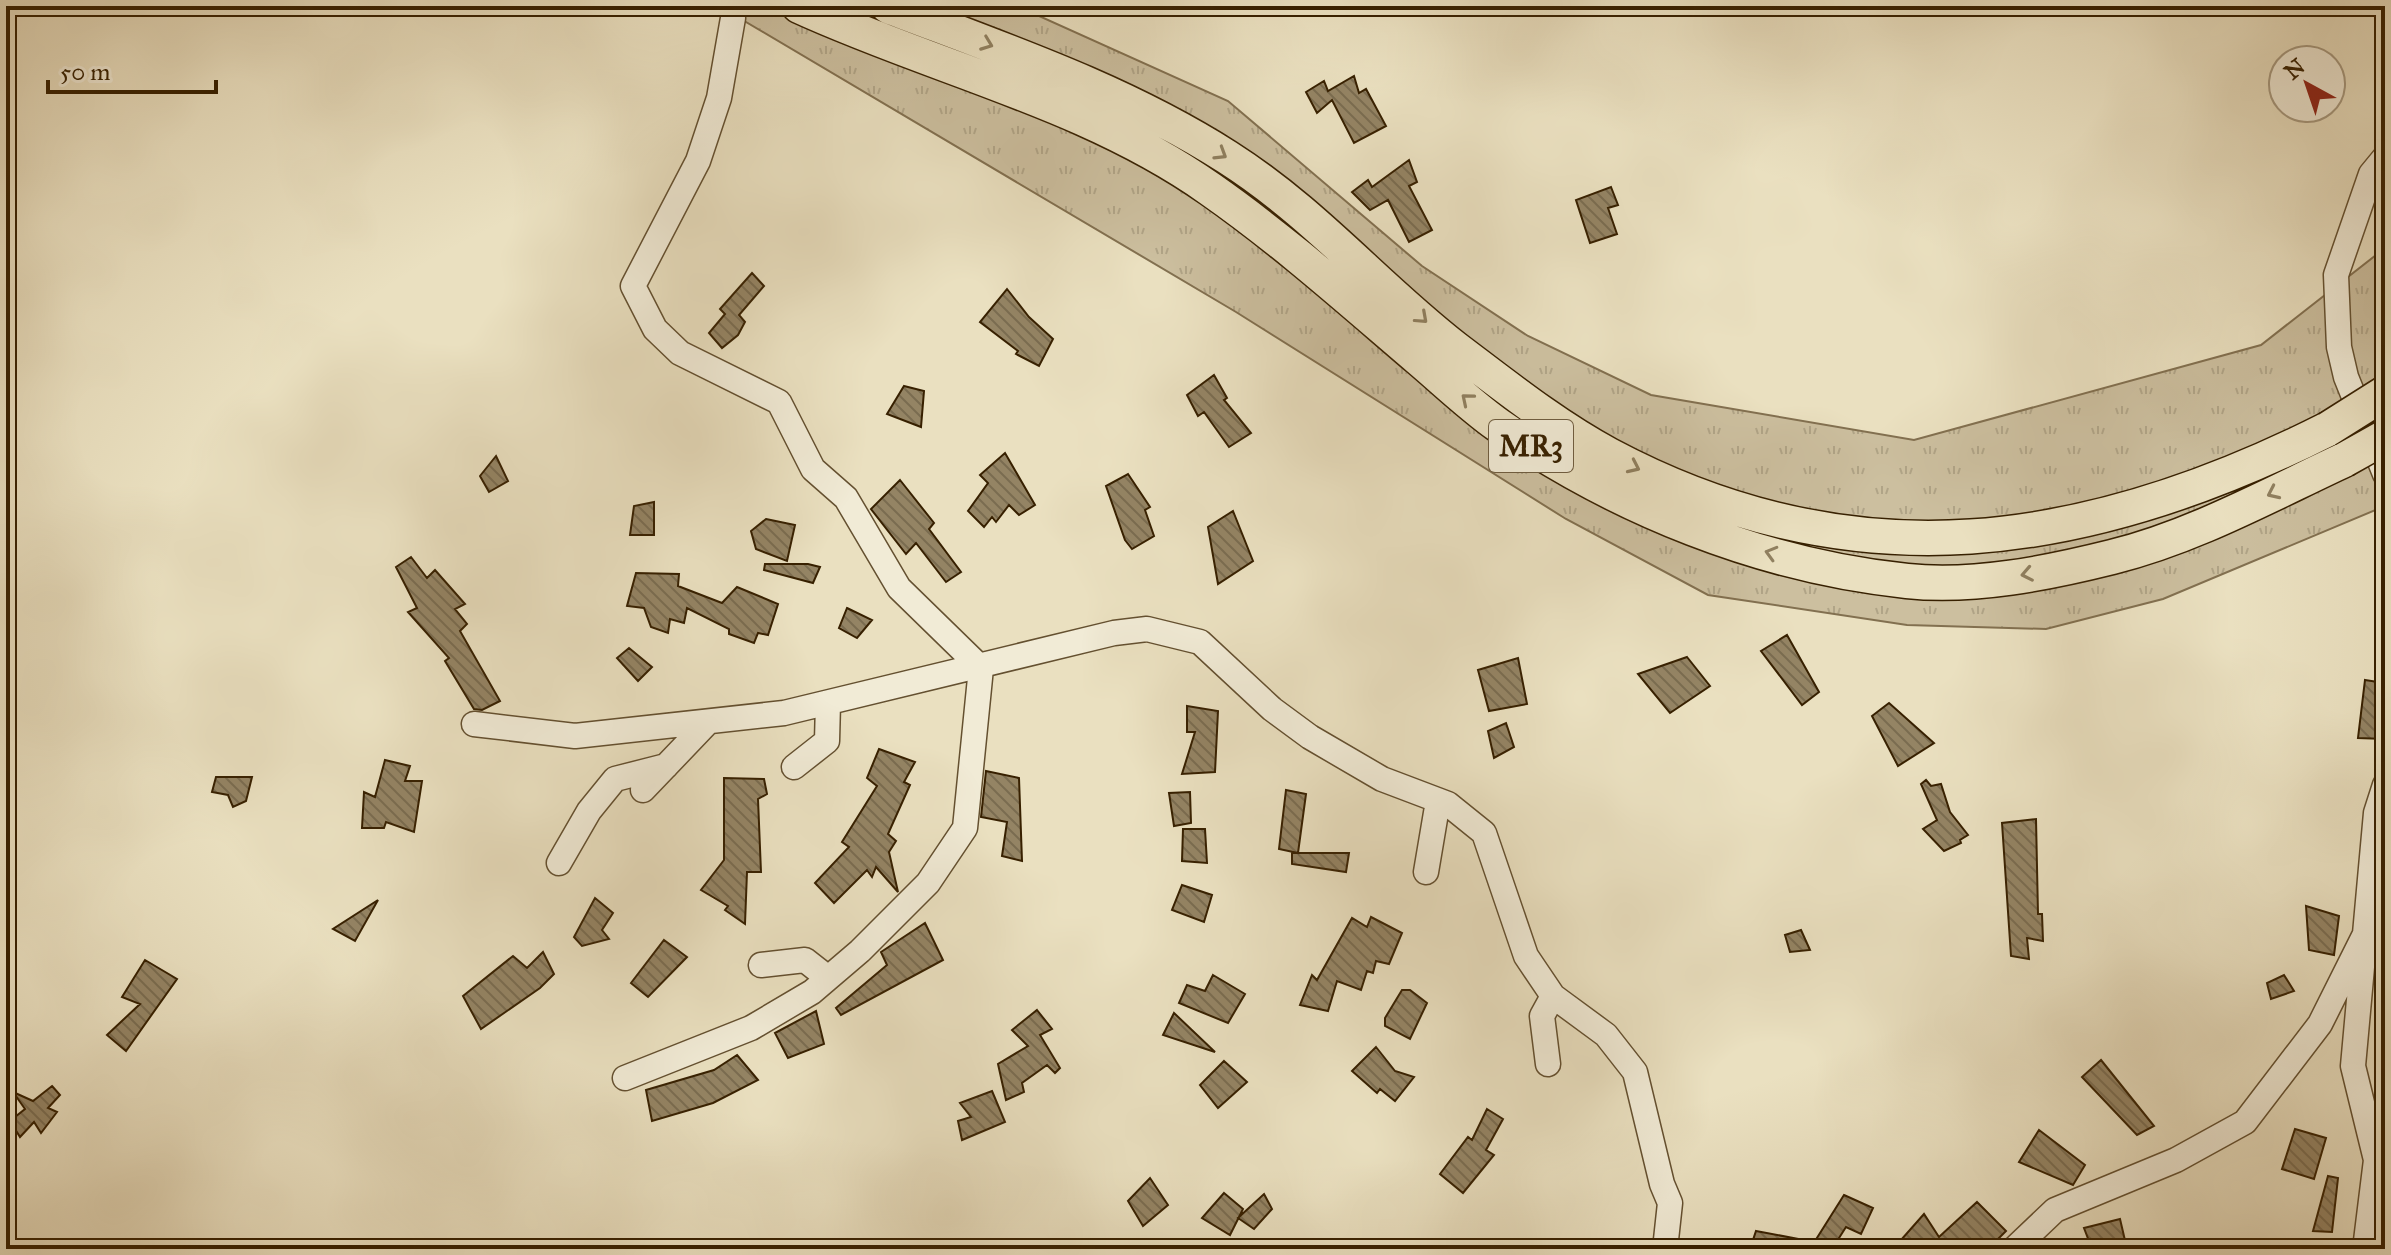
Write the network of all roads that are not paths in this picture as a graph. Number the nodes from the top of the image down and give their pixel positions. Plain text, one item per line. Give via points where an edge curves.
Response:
1 (799, 6) edge
2 (888, 6) edge
3 (733, 18) dead end
4 (2385, 157) edge
5 (2385, 393) edge
6 (2385, 437) edge
7 (2385, 474) edge
8 (981, 668) junction
9 (828, 703) junction
10 (708, 722) junction
11 (474, 724) dead end
12 (666, 766) junction
13 (794, 767) dead end
14 (2385, 785) edge
15 (643, 790) dead end
16 (1438, 801) junction
17 (559, 863) dead end
18 (1426, 872) dead end
19 (2364, 936) junction
20 (2385, 951) edge
21 (761, 965) dead end
22 (828, 978) junction
23 (1553, 996) junction
24 (1548, 1064) dead end
25 (625, 1078) dead end
26 (1665, 1249) edge
27 (2014, 1249) edge
28 (2365, 1249) edge

6 -> 1 highway, MR3, bridge via 2219,519 2115,556 2008,578 1909,581 1807,563 1702,533 1595,486 1495,423 1304,260 1207,187 1126,139
2 -> 5 highway, MR3, bridge via 1155,114 1308,215 1451,345 1542,412 1608,455 1749,514 1837,534 1911,539 1996,537 2091,521 2181,494 2328,429
3 - 8 street via 719,98 698,161 633,286 655,329 680,353 779,402 813,469 846,498 899,588
4 - 7 street via 2371,174 2336,275 2339,347 2346,377
8 - 9 street
8 - 16 street via 1136,630 1200,642 1272,709 1332,752
8 - 22 street via 965,828 928,883
9 - 10 street
9 - 13 street via 827,741
10 - 11 street via 575,736
10 - 12 street
12 - 15 street
12 - 17 street via 615,779
14 - 19 street via 2376,813
16 - 18 street
16 - 23 street via 1484,833 1526,956
19 - 20 street
19 - 27 street via 2320,1024 2245,1122 2176,1160 2055,1210
19 - 28 street via 2353,1066 2376,1160
21 - 22 street via 805,960
22 - 25 street via 751,1028
23 - 24 street via 1542,1016
23 - 26 street via 1606,1035 1635,1072 1670,1203

